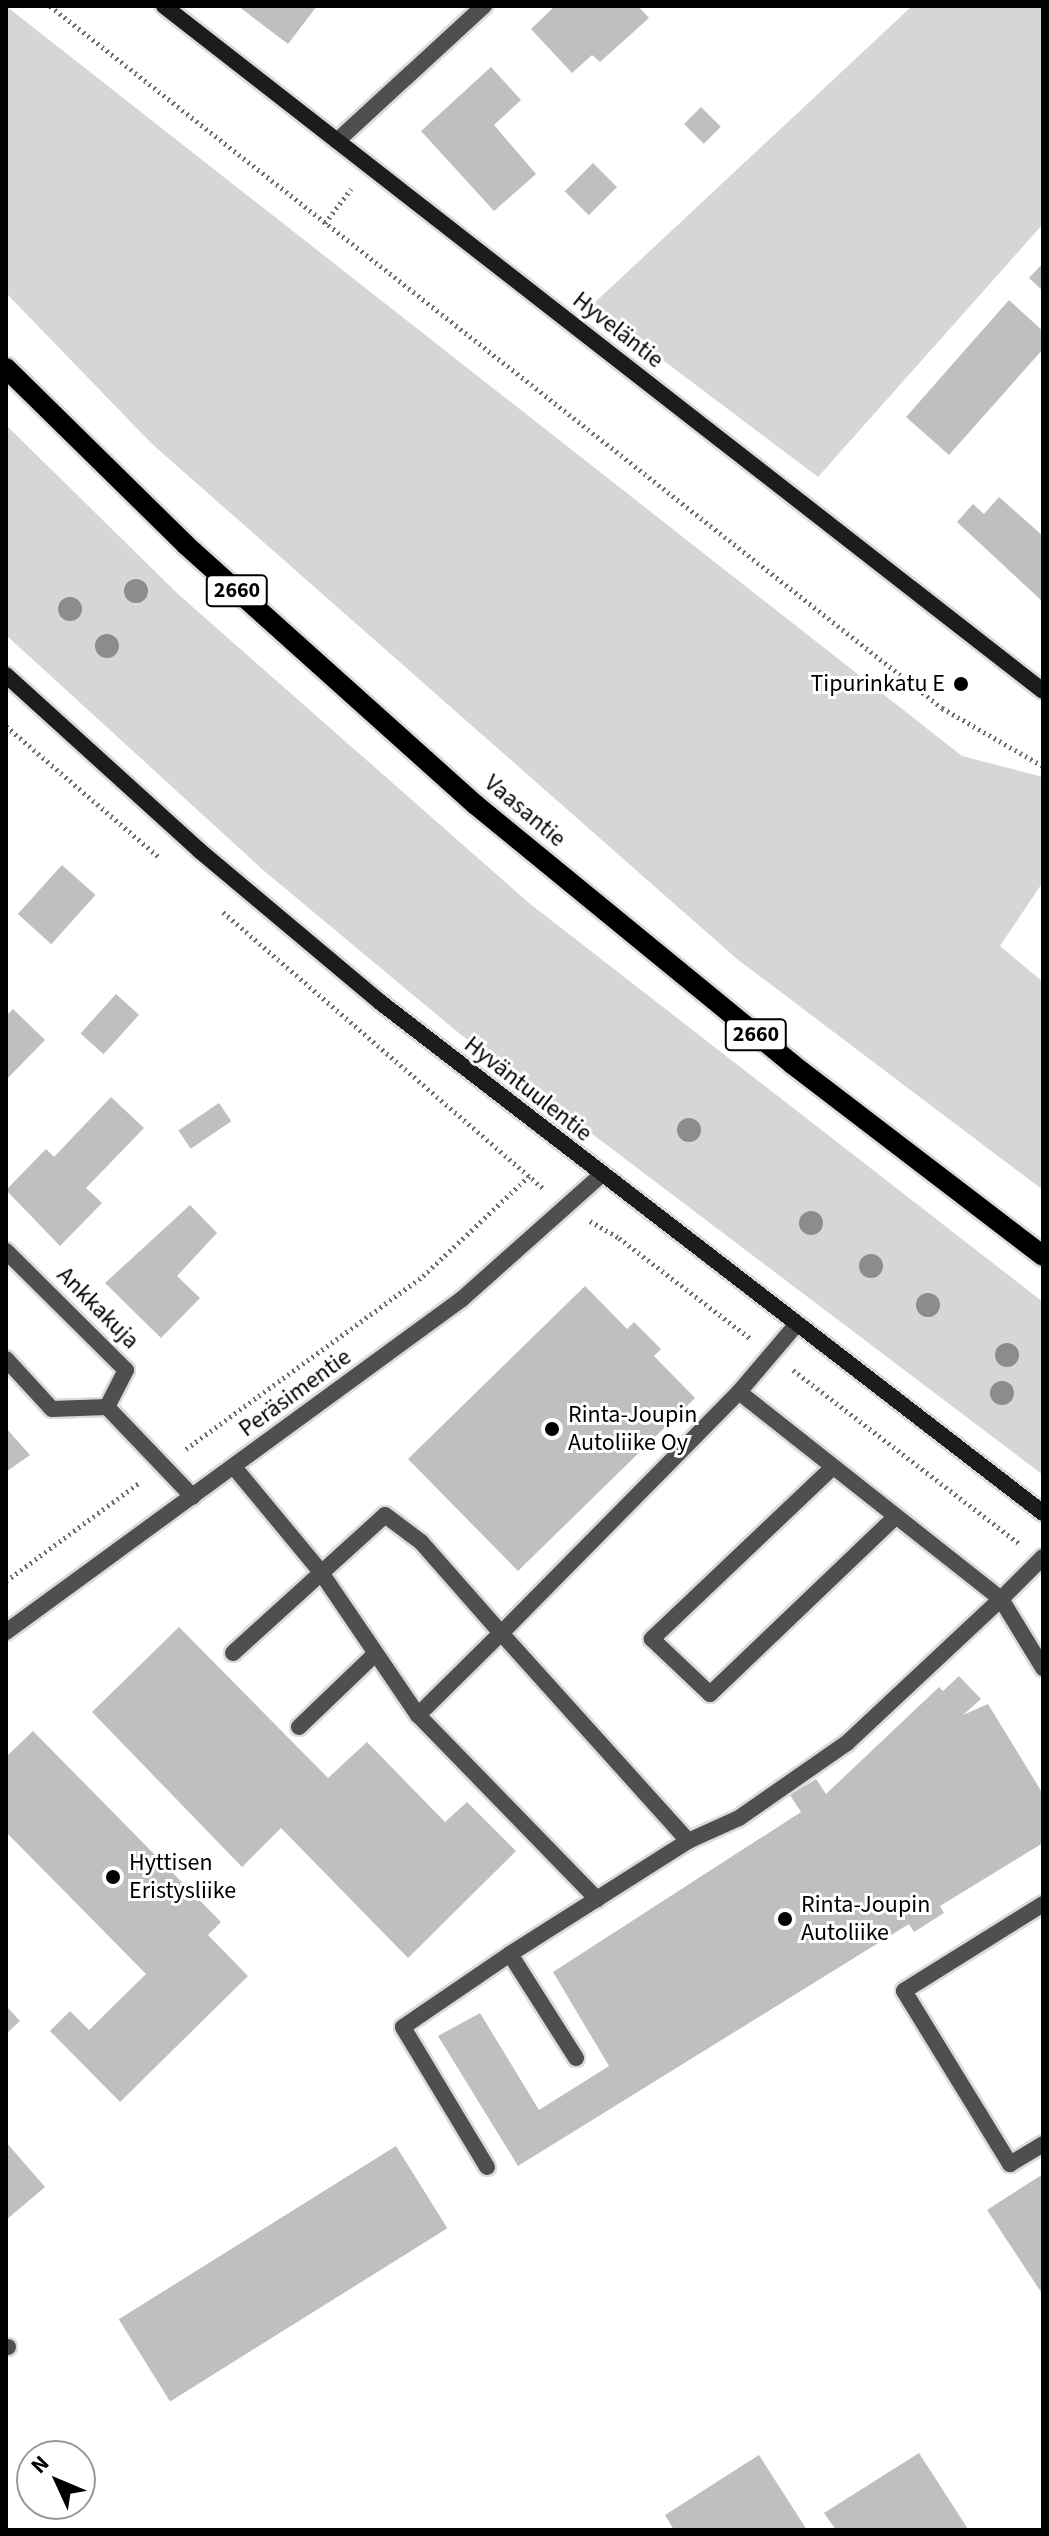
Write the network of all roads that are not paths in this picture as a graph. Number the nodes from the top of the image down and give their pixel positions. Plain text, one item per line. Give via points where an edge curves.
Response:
1 (164, 6) edge
2 (484, 6) edge
3 (337, 141) junction
4 (6, 368) edge
5 (6, 675) edge
6 (1043, 691) edge
7 (600, 1176) junction
8 (6, 1251) edge
9 (1043, 1256) edge
10 (796, 1325) junction
11 (6, 1359) edge
12 (739, 1392) junction
13 (107, 1407) junction
14 (234, 1467) junction
15 (833, 1467) junction
16 (193, 1497) junction
17 (1043, 1513) edge
18 (896, 1516) junction
19 (1042, 1558) edge
20 (320, 1571) junction
21 (1001, 1599) junction
22 (6, 1632) edge
23 (501, 1633) junction
24 (233, 1653) dead end
25 (374, 1655) junction
26 (1043, 1668) edge
27 (418, 1715) junction
28 (299, 1727) dead end
29 (688, 1841) junction
30 (597, 1899) junction
31 (1043, 1904) edge
32 (510, 1954) junction
33 (576, 2058) dead end
34 (1043, 2144) edge
35 (487, 2167) dead end

1 - 3 street, Hyveläntie
2 - 3 street
3 - 6 street, Hyveläntie
4 - 9 main road, Vaasantie / 2660 via 186,545 476,805 792,1064
5 - 7 street, Hyväntuulentie via 200,851
7 - 10 street, Hyväntuulentie
7 - 14 street, Peräsimentie via 462,1299
8 - 13 street, Ankkakuja via 126,1370
10 - 12 street
10 - 17 street, Hyväntuulentie
11 - 13 street via 52,1409
12 - 15 street
12 - 23 street
13 - 16 street
14 - 16 street, Peräsimentie
14 - 20 street
15 - 18 street
15 - 18 street via 652,1639 710,1694
16 - 22 street, Peräsimentie
18 - 21 street
19 - 21 street
20 - 23 street via 385,1515 421,1542
20 - 24 street
20 - 25 street
21 - 26 street
21 - 29 street via 847,1743 739,1818
23 - 27 street
23 - 29 street
25 - 27 street
25 - 28 street
27 - 30 street
29 - 30 street
30 - 32 street
31 - 34 street via 904,1991 1010,2164
32 - 33 street
32 - 35 street via 403,2027

